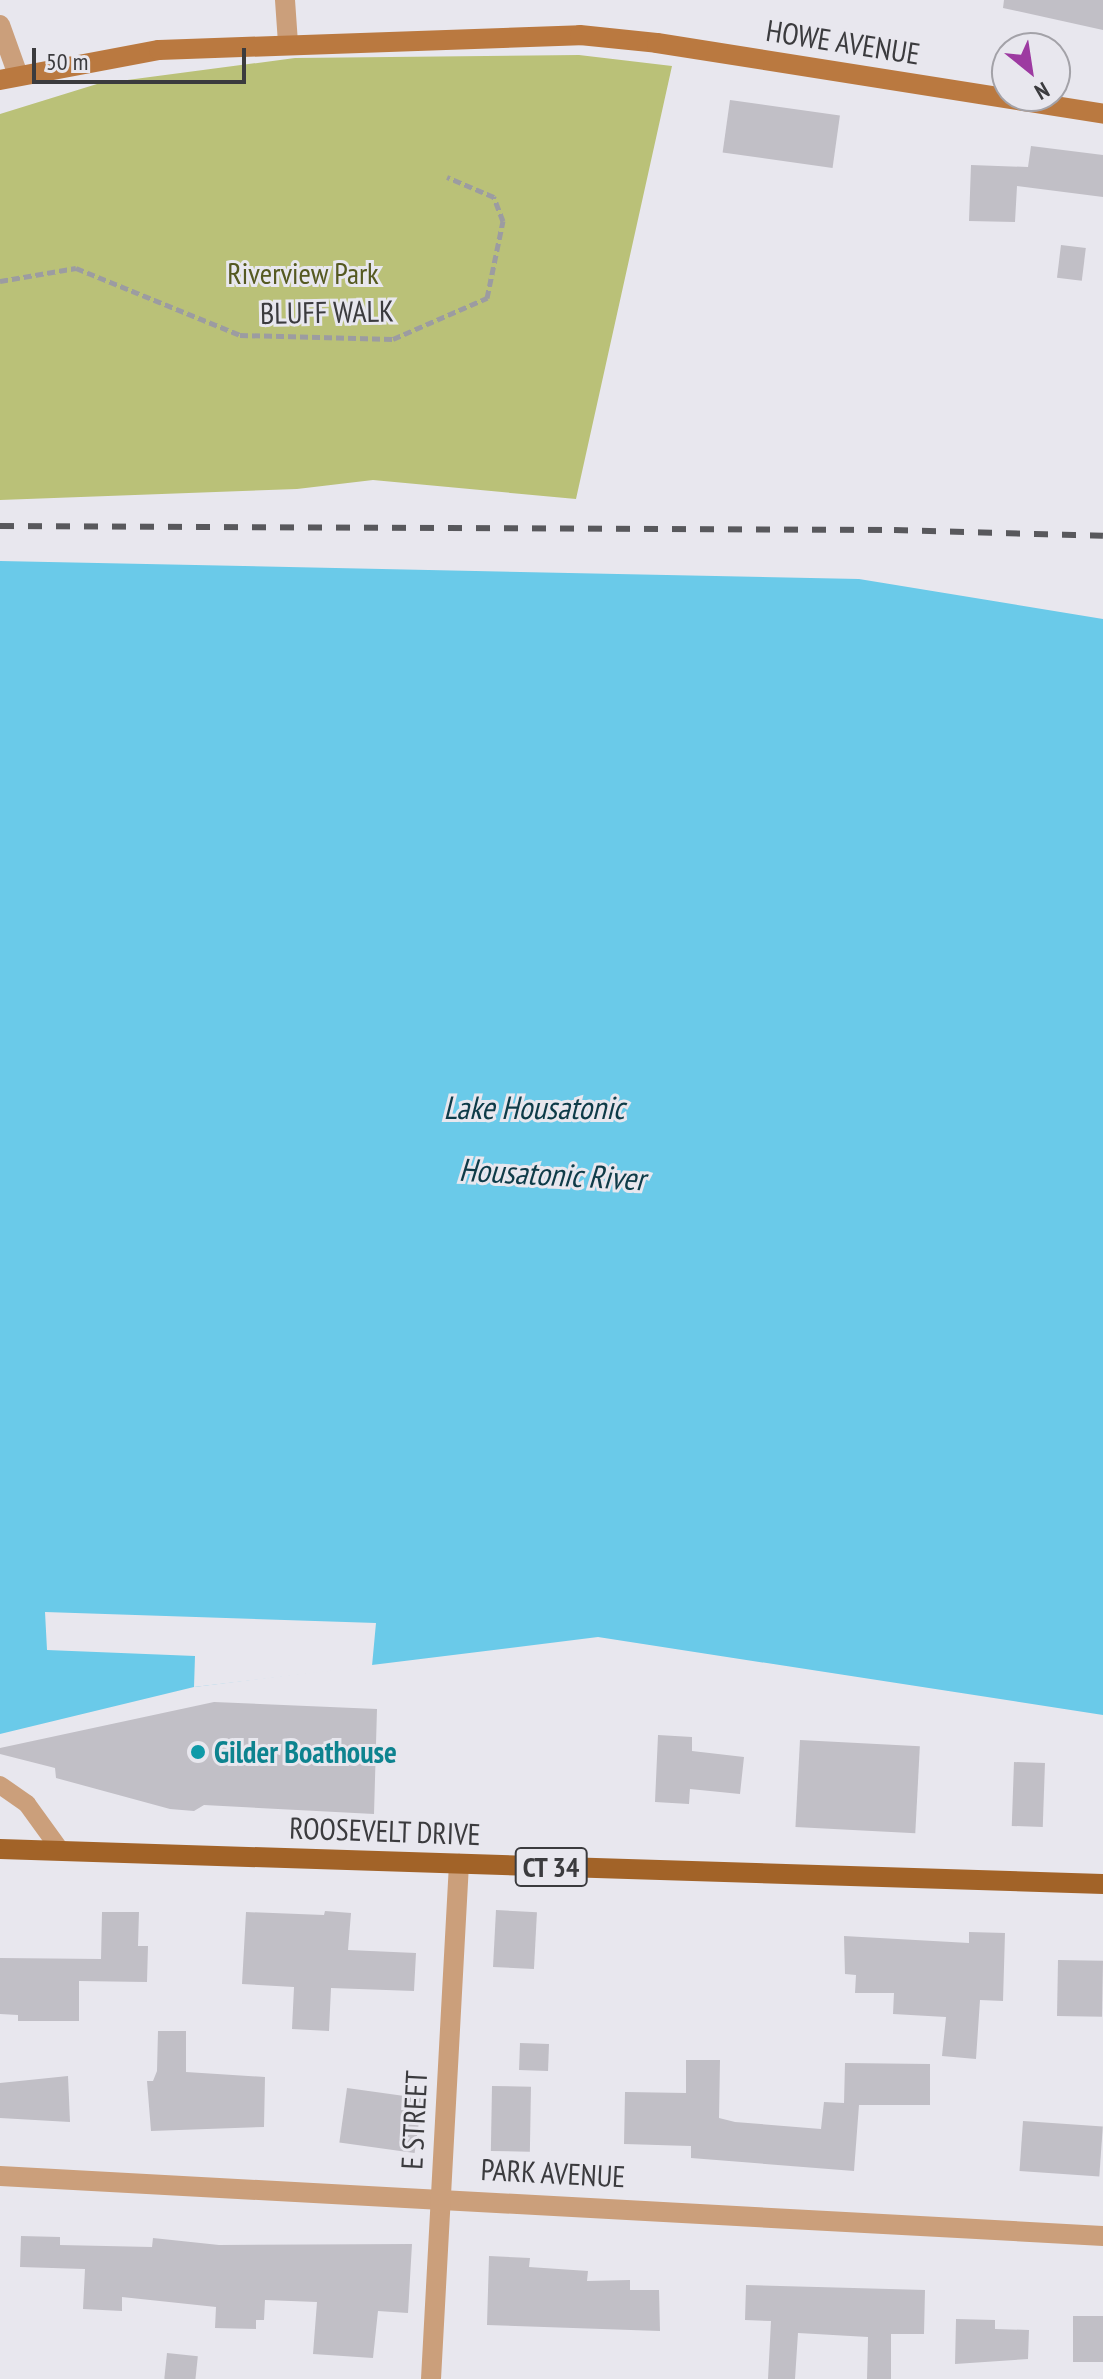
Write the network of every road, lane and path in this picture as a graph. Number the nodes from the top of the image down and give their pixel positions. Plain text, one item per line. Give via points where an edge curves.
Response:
1 (285, 0) edge
2 (0, 25) edge
3 (288, 43) junction
4 (9, 77) edge
5 (1103, 114) edge
6 (447, 177) dead end
7 (0, 281) edge
8 (0, 1785) edge
9 (0, 1849) edge
10 (61, 1851) junction
11 (459, 1864) junction
12 (1103, 1884) edge
13 (0, 2176) edge
14 (440, 2197) junction
15 (1103, 2236) edge
16 (431, 2379) edge

1 - 3 street
2 - 4 street
3 - 4 main road, HOWE AVENUE via 159,50
3 - 5 main road, HOWE AVENUE via 580,35
6 - 7 path, BLUFF WALK via 494,197 503,221 487,298 393,339 240,335 76,268
8 - 10 lane via 27,1804
9 - 10 main road, ROOSEVELT DRIVE / CT 34
10 - 11 main road, ROOSEVELT DRIVE / CT 34
11 - 12 main road, ROOSEVELT DRIVE / CT 34
11 - 14 street, E STREET
13 - 14 street, PARK AVENUE
14 - 15 street, PARK AVENUE
14 - 16 street, E STREET

